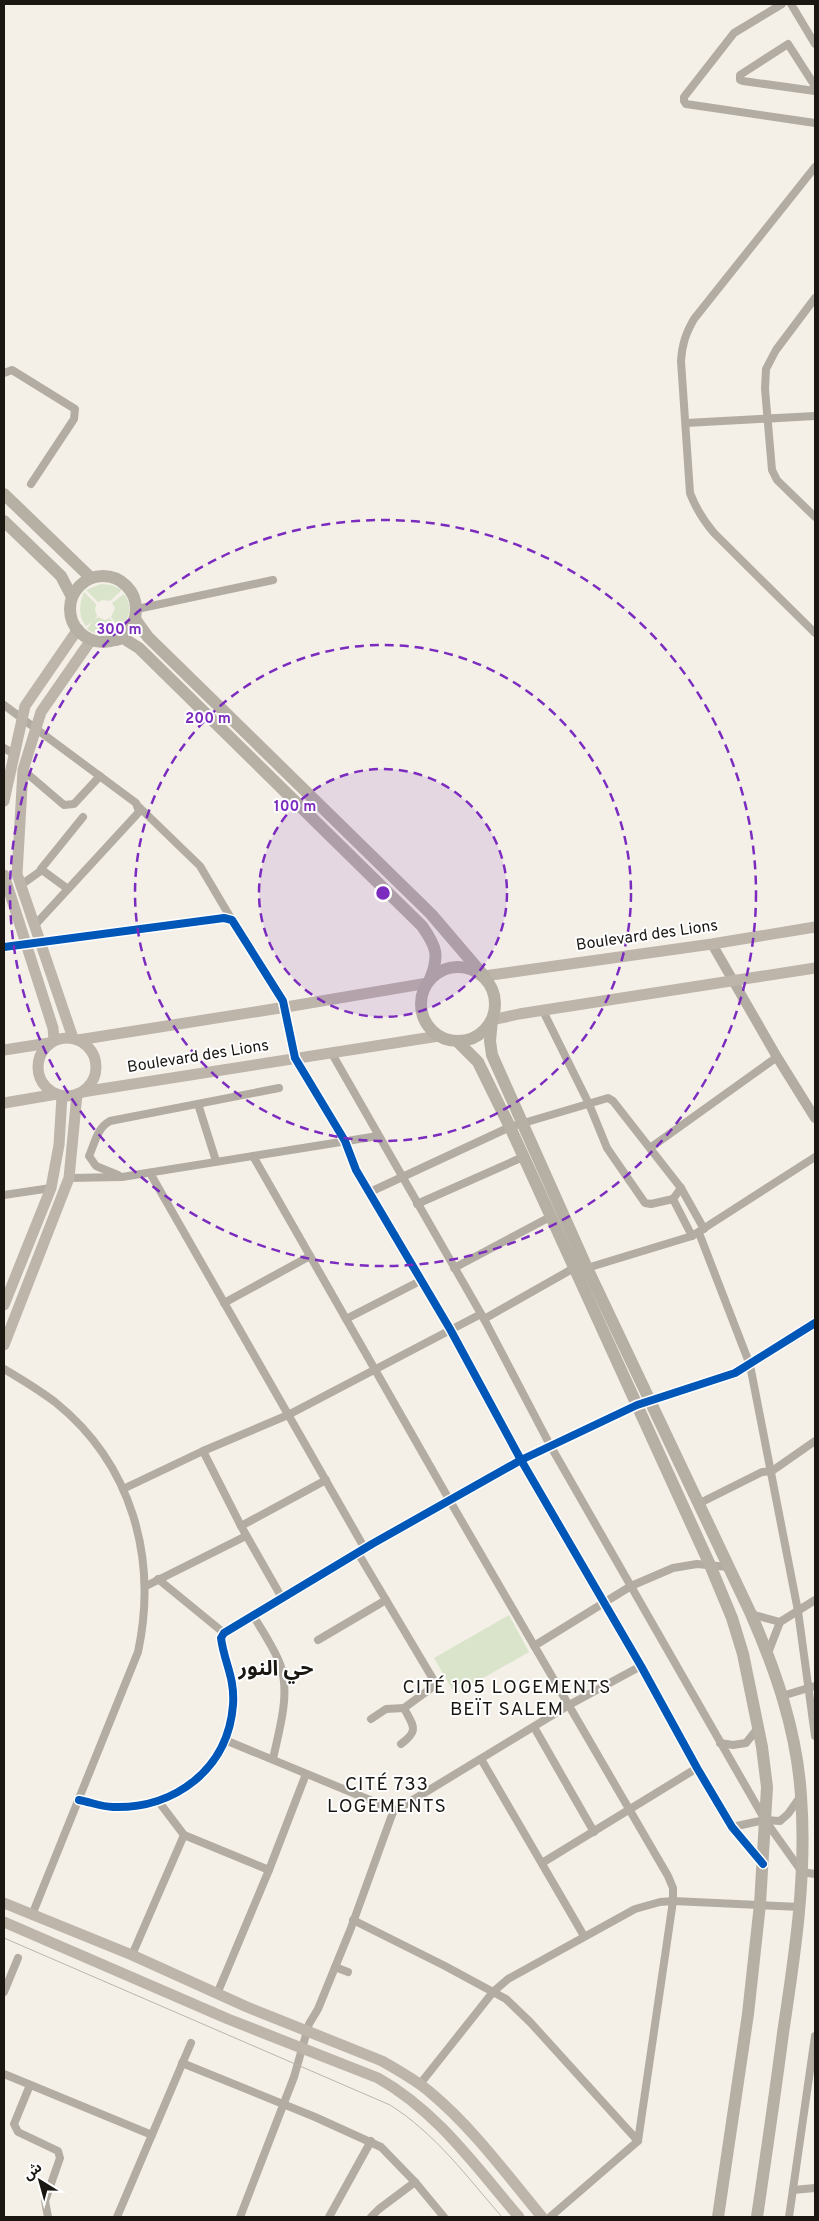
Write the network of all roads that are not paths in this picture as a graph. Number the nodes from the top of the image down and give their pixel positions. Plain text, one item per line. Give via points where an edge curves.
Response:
1 (782, 4) edge
2 (791, 4) edge
3 (815, 44) edge
4 (815, 86) edge
5 (815, 91) edge
6 (815, 122) edge
7 (815, 167) edge
8 (815, 298) edge
9 (4, 373) edge
10 (815, 416) edge
11 (767, 420) junction
12 (686, 423) junction
13 (31, 484) dead end
14 (4, 494) edge
15 (815, 517) edge
16 (4, 521) edge
17 (91, 578) junction
18 (272, 580) dead end
19 (72, 597) junction
20 (136, 614) junction
21 (78, 630) junction
22 (815, 633) edge
23 (91, 640) junction
24 (116, 640) junction
25 (4, 704) edge
26 (22, 719) junction
27 (37, 729) junction
28 (4, 748) edge
29 (14, 754) junction
30 (23, 770) junction
31 (100, 776) junction
32 (4, 798) edge
33 (138, 806) junction
34 (83, 817) dead end
35 (41, 870) junction
36 (4, 875) edge
37 (21, 886) junction
38 (68, 889) junction
39 (232, 920) junction
40 (34, 926) junction
41 (815, 927) edge
42 (39, 943) junction
43 (25, 944) junction
44 (712, 944) junction
45 (4, 947) edge
46 (815, 968) edge
47 (484, 976) junction
48 (429, 981) junction
49 (734, 982) junction
50 (286, 1007) junction
51 (543, 1011) junction
52 (492, 1020) junction
53 (439, 1036) junction
54 (76, 1039) junction
55 (457, 1041) junction
56 (52, 1042) junction
57 (4, 1050) edge
58 (331, 1052) junction
59 (777, 1057) junction
60 (296, 1058) junction
61 (279, 1088) dead end
62 (79, 1093) junction
63 (59, 1095) junction
64 (4, 1103) edge
65 (198, 1104) junction
66 (589, 1104) junction
67 (815, 1118) edge
68 (523, 1125) junction
69 (510, 1127) junction
70 (378, 1136) junction
71 (345, 1141) junction
72 (650, 1148) junction
73 (253, 1156) junction
74 (523, 1157) junction
75 (815, 1157) edge
76 (216, 1161) junction
77 (150, 1173) junction
78 (122, 1177) junction
79 (69, 1178) junction
80 (402, 1178) junction
81 (51, 1188) junction
82 (681, 1188) junction
83 (370, 1192) junction
84 (4, 1195) edge
85 (673, 1200) junction
86 (417, 1204) junction
87 (550, 1217) junction
88 (698, 1233) junction
89 (310, 1256) junction
90 (454, 1268) junction
91 (581, 1268) junction
92 (422, 1280) junction
93 (224, 1303) junction
94 (4, 1305) edge
95 (482, 1317) junction
96 (346, 1319) junction
97 (815, 1323) edge
98 (450, 1329) junction
99 (4, 1345) edge
100 (750, 1365) junction
101 (4, 1369) edge
102 (375, 1370) junction
103 (643, 1403) junction
104 (288, 1414) junction
105 (815, 1442) edge
106 (550, 1445) junction
107 (203, 1451) junction
108 (521, 1460) junction
109 (772, 1471) junction
110 (326, 1480) junction
111 (123, 1489) junction
112 (450, 1501) junction
113 (698, 1504) junction
114 (241, 1526) junction
115 (246, 1536) junction
116 (362, 1551) junction
117 (710, 1565) junction
118 (728, 1567) junction
119 (158, 1579) junction
120 (146, 1586) junction
121 (631, 1586) junction
122 (282, 1598) junction
123 (386, 1600) junction
124 (815, 1600) edge
125 (603, 1602) junction
126 (798, 1611) junction
127 (751, 1614) junction
128 (254, 1617) junction
129 (780, 1622) junction
130 (224, 1633) junction
131 (318, 1640) dead end
132 (534, 1646) junction
133 (768, 1653) junction
134 (640, 1666) junction
135 (812, 1687) edge
136 (782, 1696) junction
137 (569, 1705) junction
138 (404, 1708) junction
139 (371, 1719) dead end
140 (534, 1727) junction
141 (758, 1728) junction
142 (815, 1736) edge
143 (224, 1740) junction
144 (720, 1743) junction
145 (401, 1744) dead end
146 (273, 1759) junction
147 (481, 1759) junction
148 (697, 1768) junction
149 (306, 1774) junction
150 (801, 1794) junction
151 (79, 1800) junction
152 (159, 1802) junction
153 (630, 1810) junction
154 (393, 1812) junction
155 (765, 1820) junction
156 (732, 1827) junction
157 (594, 1832) junction
158 (184, 1834) junction
159 (542, 1863) junction
160 (763, 1864) junction
161 (270, 1870) junction
162 (802, 1872) junction
163 (815, 1874) edge
164 (673, 1901) junction
165 (4, 1903) edge
166 (760, 1904) junction
167 (800, 1907) junction
168 (32, 1915) junction
169 (353, 1920) junction
170 (4, 1922) edge
171 (584, 1936) junction
172 (132, 1955) junction
173 (18, 1958) dead end
174 (335, 1966) junction
175 (348, 1972) dead end
176 (4, 1992) edge
177 (493, 1992) junction
178 (217, 1994) junction
179 (307, 2030) junction
180 (815, 2036) edge
181 (191, 2043) dead end
182 (301, 2049) junction
183 (814, 2052) edge
184 (182, 2062) junction
185 (4, 2074) edge
186 (420, 2084) junction
187 (30, 2085) junction
188 (283, 2104) junction
189 (152, 2135) junction
190 (371, 2141) junction
191 (638, 2141) junction
192 (415, 2182) junction
193 (815, 2188) edge
194 (793, 2190) junction
195 (48, 2217) edge
196 (117, 2217) edge
197 (240, 2217) edge
198 (329, 2217) edge
199 (371, 2217) edge
200 (444, 2217) edge
201 (519, 2217) edge
202 (542, 2217) edge
203 (550, 2217) edge
204 (718, 2217) edge
205 (757, 2217) edge
206 (790, 2217) edge

1 - 6 street via 734,34 684,101 686,104
2 - 3 street
4 - 5 street via 788,44 740,75 743,81
7 - 12 street via 694,319 686,334 680,361
8 - 11 street via 770,359 764,378
9 - 13 street via 12,370 75,409 74,419
10 - 11 street
11 - 12 street
11 - 15 street via 772,470 777,480
12 - 22 street via 690,493 703,520
14 - 17 main road
16 - 19 main road via 60,576
17 - 19 main road via 83,582
17 - 20 main road via 100,575 118,578 132,591
18 - 20 street
19 - 21 main road via 70,614
20 - 24 main road via 131,628
20 - 47 main road via 148,637 431,914
21 - 23 main road
21 - 26 main road via 25,706
23 - 24 main road
23 - 27 main road via 41,712
24 - 48 main road via 123,638 139,648 422,926 436,948 436,964
25 - 26 street
26 - 27 street
26 - 29 main road
27 - 30 main road
27 - 31 street
28 - 29 street
29 - 32 main road
30 - 31 street via 69,806
30 - 37 main road via 17,874
31 - 33 street
33 - 38 street via 139,812
33 - 39 street via 200,866
34 - 35 street
35 - 37 street
35 - 38 street
36 - 43 main road
37 - 40 main road
38 - 40 street
39 - 42 street via 224,918
39 - 50 street
40 - 42 main road
41 - 44 main road, Boulevard des Lions
42 - 43 street
42 - 54 main road
43 - 45 street
43 - 56 main road via 53,1028
44 - 47 main road, Boulevard des Lions
44 - 49 street
46 - 49 main road
47 - 48 main road via 461,966 444,969
47 - 52 main road via 495,997
48 - 50 main road
48 - 53 main road via 422,997 423,1015
49 - 51 main road
49 - 59 street
50 - 54 main road
50 - 60 street
51 - 52 main road
51 - 66 street
52 - 55 main road via 477,1036
52 - 68 main road via 492,1055
53 - 55 main road
53 - 58 main road, Boulevard des Lions
54 - 56 main road via 63,1038
54 - 62 main road via 91,1050 96,1065 93,1080
55 - 69 main road via 478,1062
56 - 57 main road
56 - 63 main road via 42,1052 38,1068 43,1084
58 - 60 main road, Boulevard des Lions
58 - 70 street
59 - 67 street
59 - 72 street
60 - 62 main road, Boulevard des Lions
60 - 71 street
61 - 65 street
62 - 63 main road
62 - 79 main road
63 - 64 main road
63 - 81 main road via 61,1130
65 - 76 street
65 - 78 street via 104,1124 90,1156 96,1166
66 - 68 street
66 - 72 street via 608,1098 613,1101
66 - 85 street via 607,1148 645,1203
68 - 69 street
68 - 91 main road
69 - 74 main road
69 - 80 street
70 - 71 street
70 - 80 street
71 - 73 street
71 - 83 street via 356,1170
72 - 82 street
73 - 76 street
73 - 89 street
74 - 86 street
74 - 87 main road
75 - 88 street
76 - 77 street
77 - 78 street
77 - 93 street
78 - 79 street
79 - 99 main road
80 - 83 street
80 - 86 street
81 - 84 street
81 - 94 main road
82 - 85 street
82 - 88 street
83 - 92 street
85 - 88 street
86 - 90 street
87 - 90 street
87 - 91 main road
88 - 91 street
88 - 100 street
89 - 93 street
89 - 96 street
90 - 95 street
91 - 95 street
91 - 103 main road
92 - 96 street
92 - 98 street
93 - 104 street
95 - 98 street
95 - 106 street
96 - 102 street
97 - 100 street
98 - 102 street
98 - 108 street
100 - 103 street via 735,1373
100 - 109 street
101 - 111 street via 54,1402 75,1421 96,1446
102 - 104 street
102 - 112 street
103 - 106 street
103 - 113 main road
103 - 117 main road
104 - 107 street
104 - 110 street
105 - 109 street
106 - 108 street
106 - 121 street
107 - 111 street
107 - 114 street
108 - 112 street
108 - 125 street
109 - 113 street via 762,1472
109 - 126 street
110 - 114 street
110 - 116 street
111 - 120 street via 138,1530
112 - 116 street
112 - 132 street
113 - 118 main road
114 - 115 street
115 - 119 street
115 - 122 street
116 - 122 street
116 - 123 street
117 - 118 street
117 - 121 street via 673,1568
117 - 141 main road via 737,1633
118 - 127 main road
119 - 120 street
119 - 130 street
120 - 151 street via 138,1652
121 - 125 street
121 - 144 street
122 - 128 street
123 - 131 street
123 - 138 street via 433,1679 430,1689
124 - 126 street
125 - 132 street
125 - 134 street
126 - 129 street
126 - 135 street
127 - 129 street
127 - 133 main road
128 - 130 street
128 - 146 street via 280,1664 284,1684
129 - 133 street
130 - 143 street via 221,1638 232,1676 233,1704 229,1731
132 - 137 street
133 - 136 main road
134 - 137 street
134 - 148 street
135 - 136 street
135 - 142 street
136 - 150 main road
137 - 140 street
137 - 153 street
138 - 139 street via 386,1710
138 - 145 street via 414,1731
140 - 147 street
140 - 157 street
141 - 144 street via 746,1744
141 - 155 main road via 767,1787
143 - 146 street
143 - 152 street via 209,1768 188,1787
144 - 155 street
146 - 149 street
147 - 154 street
147 - 159 street
148 - 153 street
148 - 156 street
149 - 154 street via 382,1804
149 - 161 street
150 - 155 street via 785,1818
150 - 162 main road
151 - 152 street via 111,1807
151 - 168 street
152 - 158 street
153 - 157 street
153 - 164 street via 671,1882
154 - 169 street
155 - 156 street
155 - 160 main road
155 - 162 street
156 - 160 street
157 - 159 street
158 - 161 street
158 - 172 street
159 - 171 street
160 - 166 main road
161 - 178 street
162 - 163 street
162 - 167 main road
164 - 166 street
164 - 171 street via 635,1910
164 - 191 street
165 - 168 main road
166 - 167 street
166 - 204 main road via 748,2014
167 - 205 main road
168 - 172 main road
169 - 174 street
169 - 177 street
170 - 182 main road
171 - 177 street via 508,1979
172 - 178 main road
173 - 176 street
174 - 175 street
174 - 179 street
177 - 186 street
177 - 191 street via 506,1999 530,2022
178 - 179 main road
179 - 182 street
179 - 186 main road via 382,2061
180 - 183 street
181 - 184 street
182 - 188 street via 297,2070
182 - 201 main road via 378,2078 407,2095 445,2131
183 - 194 street
184 - 188 street
184 - 189 street
185 - 187 street
186 - 202 main road via 461,2121
187 - 189 street
187 - 195 street via 14,2124 18,2132 58,2152 60,2158 45,2201
188 - 190 street
188 - 197 street
189 - 196 street
190 - 192 street
190 - 198 street
191 - 203 street
192 - 199 street
192 - 200 street
193 - 194 street
194 - 206 street

